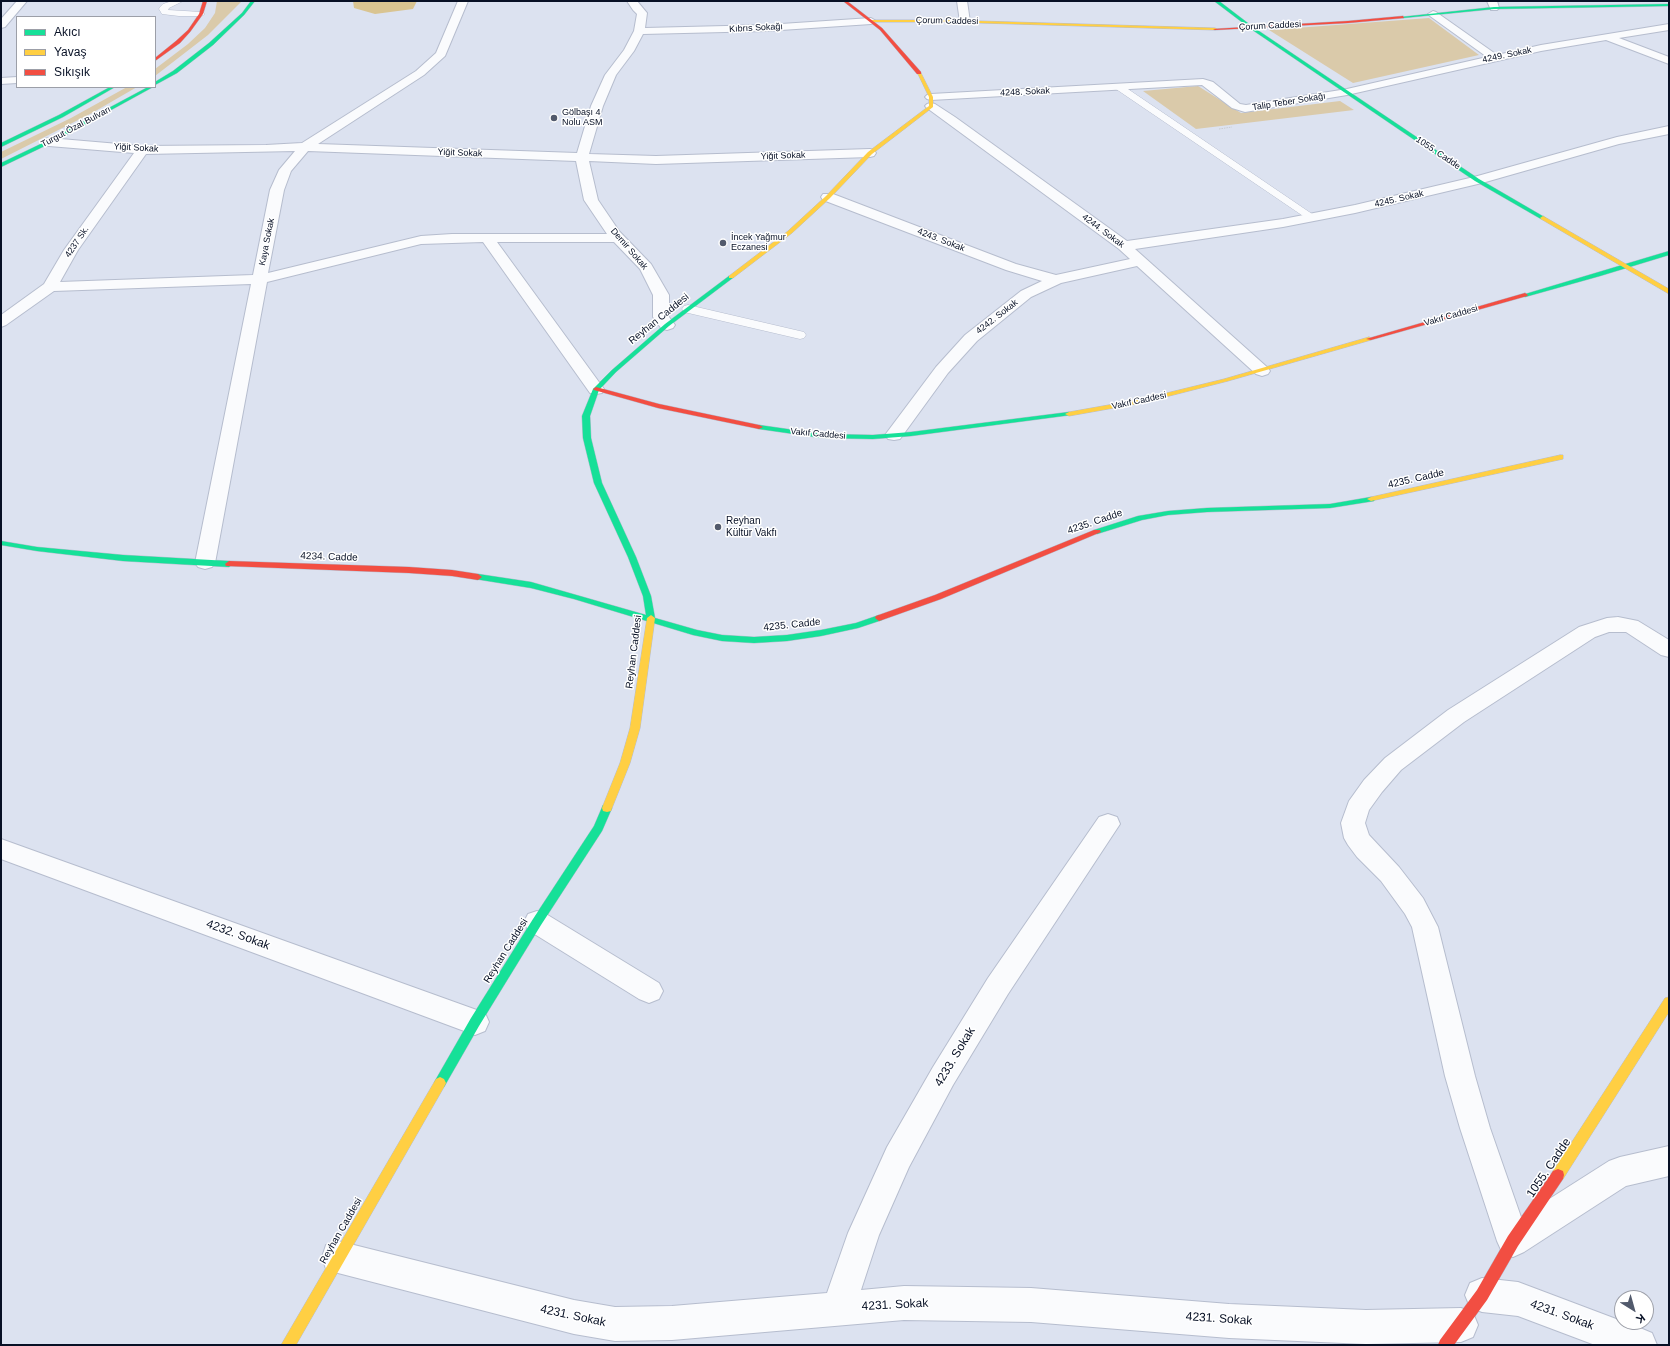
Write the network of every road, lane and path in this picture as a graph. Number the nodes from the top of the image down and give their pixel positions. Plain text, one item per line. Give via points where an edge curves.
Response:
1 (22, 1) edge
2 (179, 1) edge
3 (205, 1) edge
4 (253, 1) edge
5 (463, 1) edge
6 (632, 1) edge
7 (845, 1) edge
8 (962, 1) edge
9 (1216, 1) edge
10 (1493, 4) edge
11 (1664, 5) edge
12 (201, 14) junction
13 (1433, 14) junction
14 (871, 21) junction
15 (965, 22) junction
16 (1, 25) edge
17 (1669, 27) edge
18 (1252, 28) junction
19 (639, 31) junction
20 (1606, 37) junction
21 (1495, 58) junction
22 (156, 59) edge
23 (1669, 61) edge
24 (16, 80) edge
25 (1, 81) edge
26 (156, 83) edge
27 (111, 88) edge
28 (149, 88) edge
29 (1119, 88) junction
30 (1347, 92) junction
31 (931, 102) junction
32 (1669, 130) edge
33 (49, 142) junction
34 (1, 145) edge
35 (305, 147) junction
36 (142, 150) junction
37 (870, 153) junction
38 (582, 158) junction
39 (1, 165) edge
40 (1477, 180) junction
41 (828, 197) junction
42 (1313, 218) junction
43 (618, 238) junction
44 (488, 239) junction
45 (1124, 246) junction
46 (1669, 253) edge
47 (1140, 261) junction
48 (1626, 267) junction
49 (260, 279) junction
50 (1056, 280) junction
51 (50, 287) junction
52 (1669, 292) edge
53 (688, 309) junction
54 (1, 322) edge
55 (667, 325) junction
56 (800, 335) dead end
57 (1262, 371) junction
58 (596, 389) junction
59 (894, 435) junction
60 (1560, 458) dead end
61 (1, 542) edge
62 (204, 563) junction
63 (651, 619) junction
64 (1669, 650) edge
65 (1108, 824) dead end
66 (1, 848) edge
67 (537, 922) junction
68 (649, 991) dead end
69 (1669, 1002) edge
70 (475, 1022) junction
71 (1669, 1160) edge
72 (1514, 1241) junction
73 (338, 1257) junction
74 (1482, 1295) junction
75 (838, 1309) junction
76 (1453, 1335) edge
77 (288, 1345) edge
78 (1640, 1345) edge

1 - 16 street
2 - 12 lane via 163,9 175,14
3 - 12 street
4 - 26 street via 211,44
5 - 35 street, Kaya Sokak via 441,54 420,73
6 - 19 street, Demir Sokak via 642,13
7 - 14 street
8 - 15 street
9 - 18 street, 1055. Cadde
10 - 11 street, Çorum Caddesi
10 - 13 street, Çorum Caddesi
12 - 22 street via 178,42
13 - 18 street, Çorum Caddesi
13 - 21 street
14 - 15 street, Çorum Caddesi
14 - 19 street, Kıbrıs Sokağı via 741,30
14 - 31 street via 916,68 923,78
15 - 18 street, Çorum Caddesi via 1199,29
17 - 20 street, 4249. Sokak
18 - 30 street, 1055. Cadde
19 - 38 street, Demir Sokak via 629,52 611,75 600,100
20 - 21 street, 4249. Sokak
20 - 23 street
21 - 30 street, 4249. Sokak
24 - 25 street
27 - 34 street, Turgut Özal Bulvarı
28 - 33 street, Turgut Özal Bulvarı
29 - 30 street, Talip Teber Sokağı via 1203,82 1236,106 1245,109
29 - 31 street, 4248. Sokak
29 - 42 lane
30 - 40 street, 1055. Cadde
31 - 37 street, Reyhan Caddesi
31 - 45 street, 4244. Sokak via 951,120
32 - 40 street, 4245. Sokak via 1617,141
33 - 36 street, Yiğit Sokak
33 - 39 street, Turgut Özal Bulvarı
35 - 36 street, Yiğit Sokak
35 - 38 street, Yiğit Sokak
35 - 49 street, Kaya Sokak via 285,170 277,190
36 - 51 street, 4237 Sk. via 71,250
37 - 38 street, Yiğit Sokak via 656,160
37 - 41 street, Reyhan Caddesi
38 - 43 street, Demir Sokak via 591,200
40 - 42 street, 4245. Sokak
40 - 48 street, 1055. Cadde
41 - 50 street, 4243. Sokak via 1011,267
41 - 53 street, Reyhan Caddesi via 774,246
42 - 45 street, 4245. Sokak
43 - 44 street
43 - 55 street, Demir Sokak via 646,267 662,295 662,317
44 - 49 street via 421,240
44 - 58 street
45 - 47 street, 4244. Sokak
46 - 48 street, Vakıf Caddesi
47 - 50 street, 4242. Sokak
47 - 57 street, 4244. Sokak
48 - 52 street, 1055. Cadde
48 - 57 street, Vakıf Caddesi
49 - 51 street
49 - 62 street, Kaya Sokak
50 - 59 street, 4242. Sokak via 1026,294 971,338 942,370
51 - 54 street, 4237 Sk.
53 - 55 street, Reyhan Caddesi
53 - 56 lane
55 - 58 street, Reyhan Caddesi
57 - 59 street, Vakıf Caddesi via 1101,410
58 - 59 street, Vakıf Caddesi via 658,406 795,433 846,437
58 - 63 street, Reyhan Caddesi via 586,416 586,438 591,459 598,483 647,596
60 - 63 street, 4235. Cadde via 1364,501 1323,506 1207,510 1141,518 1082,537 894,614 821,633 760,639 722,638
61 - 62 street, 4234. Cadde via 37,549 123,558
62 - 63 street, 4234. Cadde via 452,573 531,585
63 - 67 street, Reyhan Caddesi via 635,728 613,796 598,828
64 - 72 street via 1631,626 1618,624 1607,625 1571,640 1456,716 1393,764 1358,808 1353,823 1357,838 1390,874 1414,906 1425,927 1462,1084
65 - 75 street, 4233. Sokak via 998,986 939,1083 898,1157 864,1233
66 - 70 street, 4232. Sokak
67 - 68 street
67 - 70 street, Reyhan Caddesi
69 - 72 street, 1055. Cadde
70 - 73 street, Reyhan Caddesi
71 - 72 street via 1620,1172
72 - 74 street, 1055. Cadde
73 - 75 street, 4231. Sokak via 574,1317 615,1324 672,1323
73 - 77 street, Reyhan Caddesi
74 - 76 street, 1055. Cadde
74 - 78 street, 4231. Sokak via 1518,1299
75 - 76 street, 4231. Sokak via 904,1303 1031,1305

